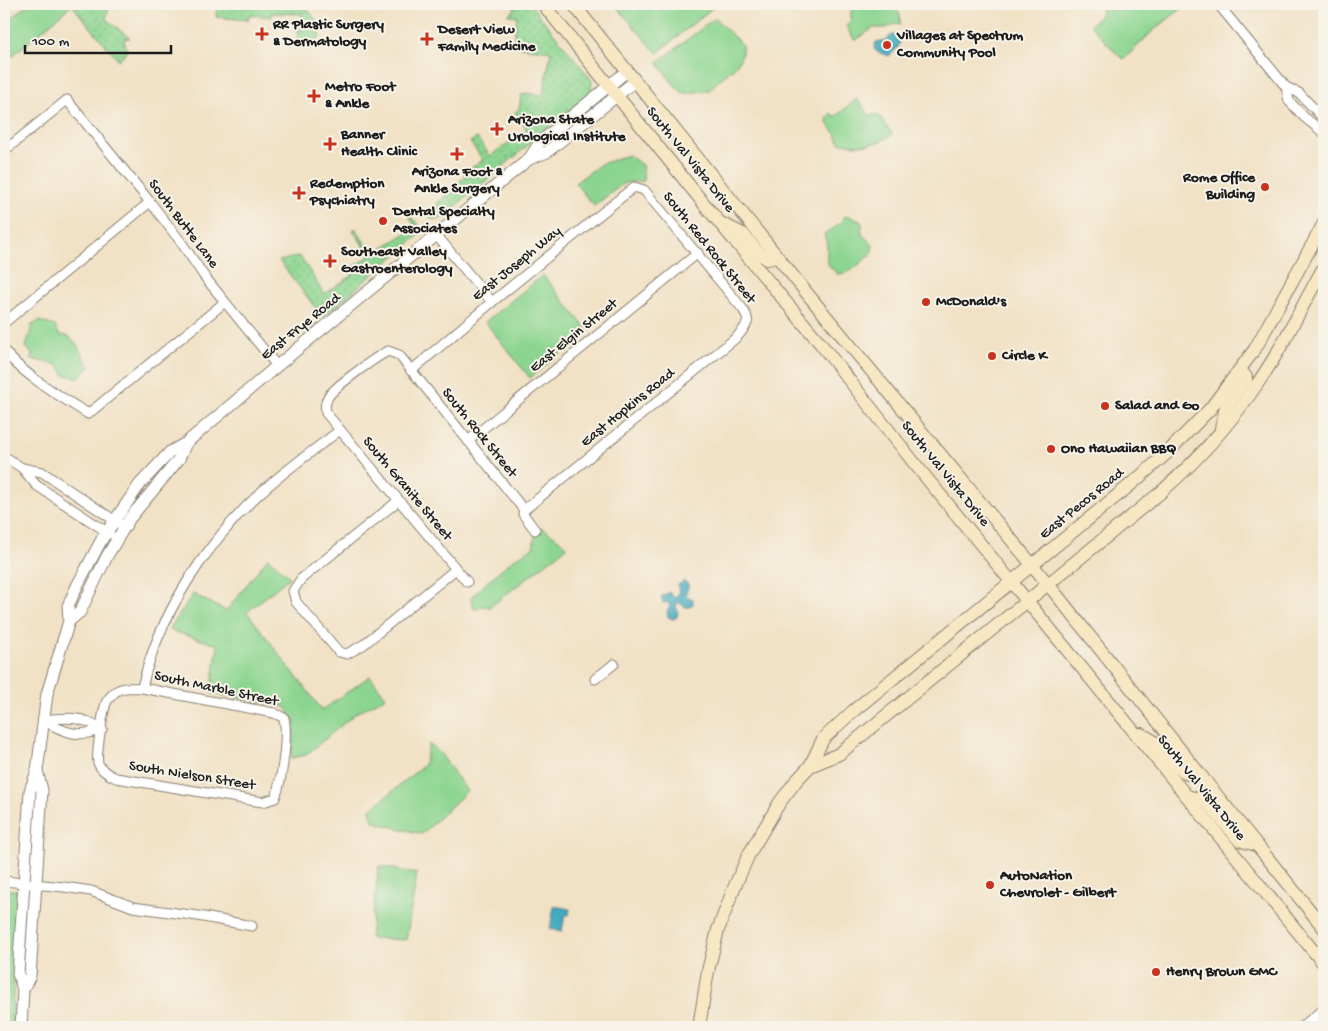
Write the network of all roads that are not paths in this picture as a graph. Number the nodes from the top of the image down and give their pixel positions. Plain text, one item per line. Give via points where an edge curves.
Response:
1 (542, 4) edge
2 (572, 4) edge
3 (1218, 4) edge
4 (627, 71) junction
5 (635, 81) junction
6 (609, 85) junction
7 (1286, 87) junction
8 (617, 96) junction
9 (1324, 119) edge
10 (1324, 133) edge
11 (4, 151) edge
12 (529, 159) junction
13 (644, 190) joint
14 (150, 202) junction
15 (719, 222) junction
16 (1324, 223) edge
17 (437, 236) junction
18 (698, 253) junction
19 (777, 257) junction
20 (1324, 267) edge
21 (225, 302) junction
22 (492, 302) junction
23 (4, 323) edge
24 (747, 325) joint
25 (851, 346) junction
26 (4, 350) edge
27 (833, 361) junction
28 (277, 366) junction
29 (1240, 370) junction
30 (411, 371) junction
31 (326, 412) joint
32 (340, 430) junction
33 (1220, 433) junction
34 (468, 441) junction
35 (4, 456) edge
36 (22, 468) junction
37 (398, 501) junction
38 (524, 510) junction
39 (116, 529) junction
40 (535, 530) dead end
41 (1032, 565) junction
42 (456, 569) junction
43 (467, 582) dead end
44 (1012, 582) junction
45 (1048, 584) junction
46 (1027, 601) junction
47 (614, 664) dead end
48 (595, 679) dead end
49 (142, 688) junction
50 (43, 720) junction
51 (102, 729) junction
52 (1132, 729) junction
53 (810, 766) junction
54 (1202, 777) junction
55 (1187, 796) junction
56 (275, 798) joint
57 (1256, 845) junction
58 (4, 881) edge
59 (30, 883) junction
60 (252, 926) dead end
61 (1324, 928) edge
62 (1324, 964) edge
63 (1324, 1010) edge
64 (21, 1027) edge
65 (699, 1027) edge
66 (1303, 1027) edge

1 - 6 main road, South Val Vista Drive
2 - 4 main road, South Val Vista Drive
3 - 7 street
4 - 5 main road, South Val Vista Drive
4 - 6 street, East Frye Road
5 - 8 street, East Frye Road
5 - 19 main road, South Val Vista Drive
6 - 8 main road, South Val Vista Drive
6 - 12 street, East Frye Road via 540,142
7 - 9 street via 1299,93
7 - 10 street via 1289,100
8 - 12 street, East Frye Road via 547,152
8 - 15 main road, South Val Vista Drive
11 - 14 street, South Butte Lane via 67,100
12 - 17 street, East Frye Road
13 - 18 street, South Red Rock Street
13 - 22 street, East Joseph Way via 634,187
14 - 21 street, South Butte Lane
14 - 23 street
15 - 19 main road via 743,234 768,259
15 - 27 main road, South Val Vista Drive
16 - 29 main road, East Pecos Road via 1264,335
17 - 22 street
17 - 28 street, East Frye Road
18 - 24 street, South Red Rock Street via 742,308 748,317
18 - 34 street, East Elgin Street
19 - 25 main road, South Val Vista Drive
20 - 33 main road, East Pecos Road via 1274,358
21 - 26 street via 88,414 39,382
21 - 28 street, South Butte Lane
22 - 30 street, East Joseph Way
24 - 38 street, East Hopkins Road via 737,337
25 - 27 main road
25 - 41 main road, South Val Vista Drive
27 - 44 main road, South Val Vista Drive
28 - 39 street, East Frye Road via 186,443 179,458
29 - 33 main road via 1246,380 1226,407
29 - 41 main road, East Pecos Road via 1210,410 1166,454
30 - 31 street, South Rock Street via 399,355 388,351 329,395 324,405
30 - 34 street, South Rock Street
31 - 32 street, South Granite Street
32 - 37 street, South Granite Street
32 - 49 street via 260,493 219,538 173,605 146,667
33 - 45 main road, East Pecos Road via 1171,483
34 - 38 street, South Rock Street
35 - 36 street
36 - 39 street via 36,484
36 - 39 street via 42,472
37 - 42 street, South Granite Street
37 - 42 street via 301,579 292,591 296,602 339,652 347,654 363,645
38 - 40 street, South Rock Street via 523,514
39 - 50 street, East Frye Road via 80,612 69,622 51,677
41 - 44 main road, East Pecos Road
41 - 45 main road, South Val Vista Drive
42 - 43 street, South Granite Street
44 - 46 main road, South Val Vista Drive
44 - 53 main road, East Pecos Road via 852,712 823,739
45 - 46 main road, East Pecos Road
45 - 54 main road, South Val Vista Drive
46 - 52 main road, South Val Vista Drive
46 - 53 main road, East Pecos Road via 839,754
47 - 48 street
49 - 51 street via 124,688 114,692 107,701
49 - 56 street, South Marble Street via 274,713 284,718 286,728
50 - 51 street via 64,717 92,722
50 - 51 street via 61,731 88,735
50 - 59 street, East Frye Road via 37,771 30,791
51 - 56 street, South Nielson Street via 97,755 99,765 105,773 116,778 263,802
52 - 54 main road via 1156,743 1179,770
52 - 55 main road, South Val Vista Drive
53 - 65 main road, East Pecos Road via 780,802 737,880 712,952
54 - 57 main road, South Val Vista Drive
55 - 57 main road via 1206,801 1239,840
55 - 62 main road, South Val Vista Drive
57 - 61 main road, South Val Vista Drive
58 - 59 street
59 - 60 street via 91,891 133,907
59 - 64 street, East Frye Road via 18,974 23,989
63 - 66 street

